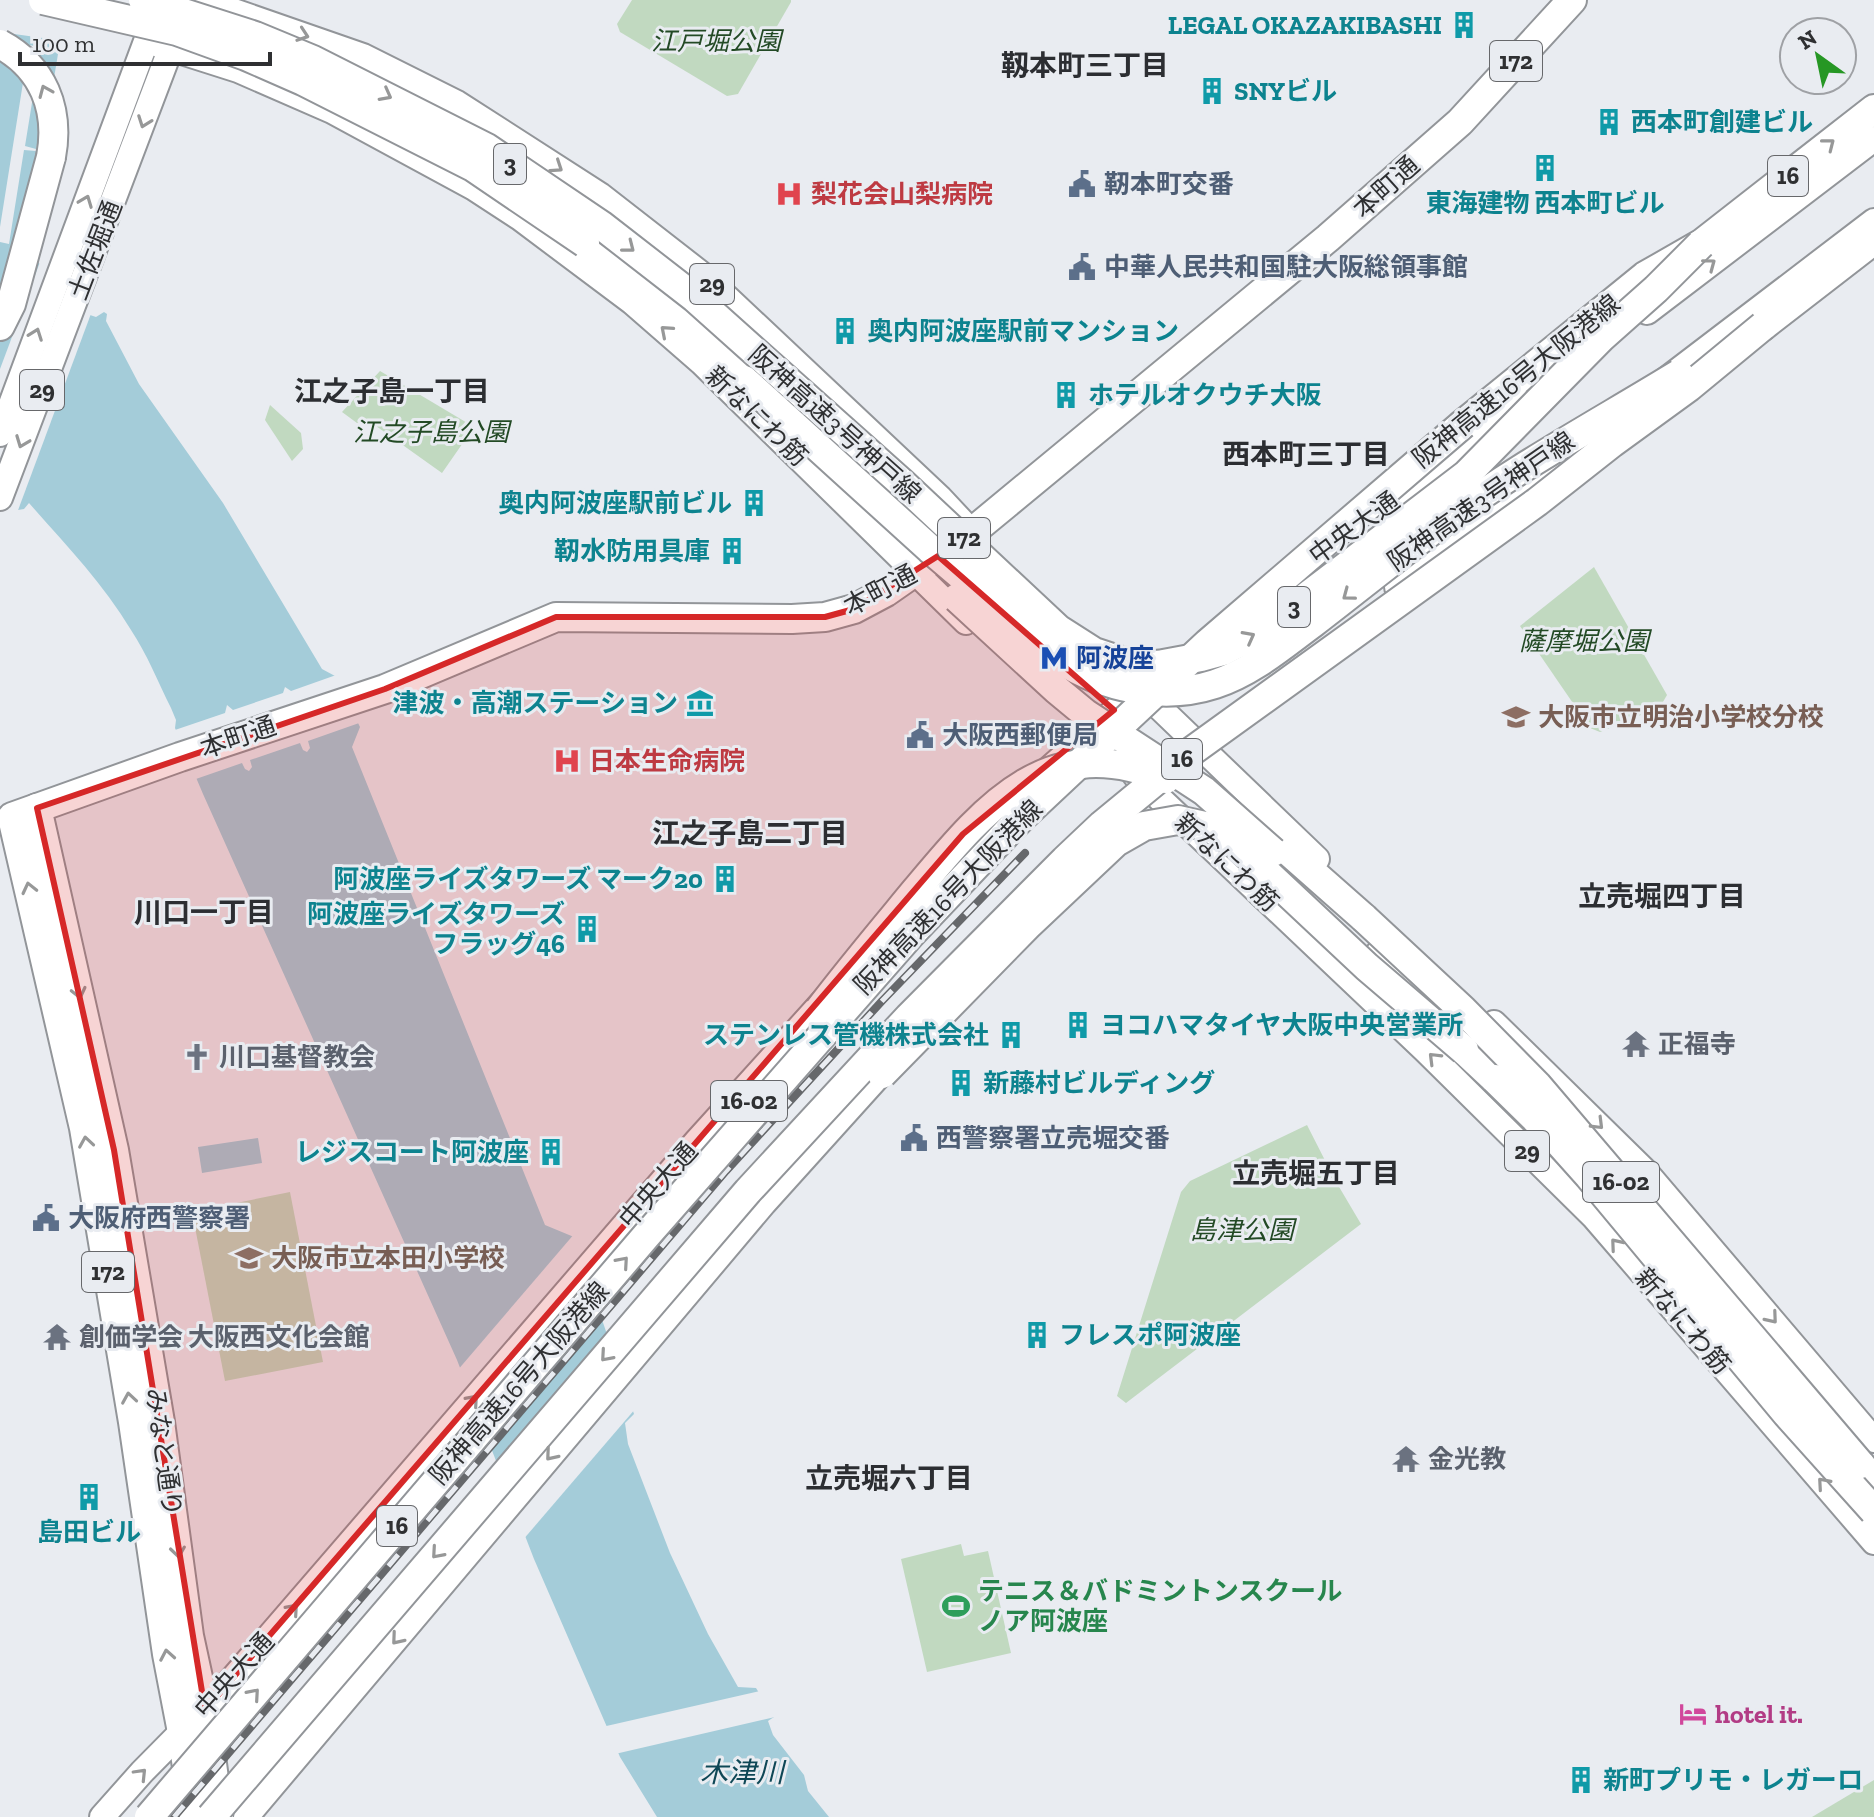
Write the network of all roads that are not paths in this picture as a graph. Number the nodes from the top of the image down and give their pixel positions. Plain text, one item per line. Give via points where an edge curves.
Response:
1 (43, 0) edge
2 (143, 0) edge
3 (160, 0) edge
4 (187, 0) edge
5 (202, 0) edge
6 (1572, 0) edge
7 (147, 41) junction
8 (0, 44) edge
9 (171, 49) junction
10 (1874, 109) edge
11 (1874, 139) edge
12 (1874, 221) edge
13 (1874, 240) edge
14 (1701, 244) junction
15 (0, 326) edge
16 (1763, 326) junction
17 (744, 380) junction
18 (792, 386) junction
19 (0, 434) edge
20 (2, 494) edge
21 (972, 532) junction
22 (914, 573) junction
23 (1139, 688) junction
24 (1088, 731) junction
25 (1197, 743) junction
26 (1149, 788) junction
27 (24, 812) junction
28 (1271, 836) junction
29 (1464, 1050) junction
30 (646, 1236) junction
31 (675, 1275) junction
32 (1869, 1462) edge
33 (1874, 1511) edge
34 (1874, 1542) edge
35 (205, 1710) junction
36 (182, 1732) junction
37 (102, 1817) edge
38 (149, 1817) edge
39 (194, 1817) edge
40 (211, 1817) edge
41 (219, 1817) edge
42 (246, 1817) edge

1 - 17 highway, 阪神高速3号神戸線 / 3, bridge via 177,31 246,56 473,167 585,243 680,318
2 -> 18 highway, 阪神高速3号神戸線 / 3, bridge via 313,60 487,148 613,234 695,298
3 - 7 main road, 土佐堀通
4 - 9 main road, 土佐堀通
5 -> 21 main road, 29 via 363,56 457,103 600,195 704,276
6 - 21 highway, 本町通 / 172 via 1460,122
7 - 9 main road, 新なにわ筋
19 -> 7 main road, 土佐堀通 / 29
15 -> 8 highway, bridge via 11,304 54,132 43,84 23,58
9 -> 20 main road, 土佐堀通 / 29
22 -> 9 main road, 新なにわ筋 / 29 via 702,363 632,302 520,218 332,111 238,70
14 -> 10 highway, 阪神高速16号大阪港線 / 16
23 -> 11 main road, 中央大通
12 - 25 main road
13 - 16 highway, 阪神高速16号大阪港線 / 16
18 -> 14 highway, 阪神高速3号神戸線 / 3, bridge via 1075,642 1124,662 1178,662 1223,651 1263,630 1466,475
14 - 30 highway, 阪神高速16号大阪港線 / 16, bridge via 1645,276 1474,414 1263,593 1099,744 1021,818 861,988
16 -> 17 highway, 阪神高速3号神戸線 / 3, bridge via 1477,497 1262,660 1216,684 1172,692 1102,681 1059,659
16 - 31 highway, 阪神高速16号大阪港線 / 16, bridge via 1537,502 1224,727 1102,825 909,1017
17 - 29 highway, 阪神高速3号神戸線 / 3, bridge via 1028,665 1086,714 1227,810 1380,954
18 - 28 highway, 3, bridge via 892,500 1114,710
21 - 22 highway, 本町通 / 172
21 - 23 main road, 29
22 - 24 main road, 新なにわ筋 / 29
22 - 27 highway, 本町通 / 172 via 854,609 825,617 556,617 385,689
23 - 24 main road, 中央大通
23 - 25 main road, 29
24 - 26 main road, 新なにわ筋 / 29
35 -> 24 main road, 中央大通 via 804,1021
25 - 26 main road
25 -> 32 main road, 29 via 1645,1171
34 -> 26 main road, 新なにわ筋 / 29 via 1594,1217
26 -> 42 main road via 764,1203
27 -> 35 highway, みなと通り / 172 via 114,1150
36 -> 27 highway, みなと通り / 172 via 82,1115
28 - 30 highway, 16-02, bridge via 1175,783 1132,767 1060,769 1009,794 970,826 852,966
28 - 32 highway, 16-02, bridge via 1508,1055
29 - 31 highway, 16, bridge via 1230,839 1194,822 1144,826 1089,866 759,1201
29 - 33 highway, 16-02, bridge via 1555,1138
38 -> 30 highway, 阪神高速16号大阪港線 / 16, bridge
31 -> 40 highway, 阪神高速16号大阪港線 / 16, bridge
35 - 36 main road, 中央大通
35 - 41 highway, みなと通り / 172
37 -> 36 main road, 中央大通
36 - 39 highway, みなと通り / 172

